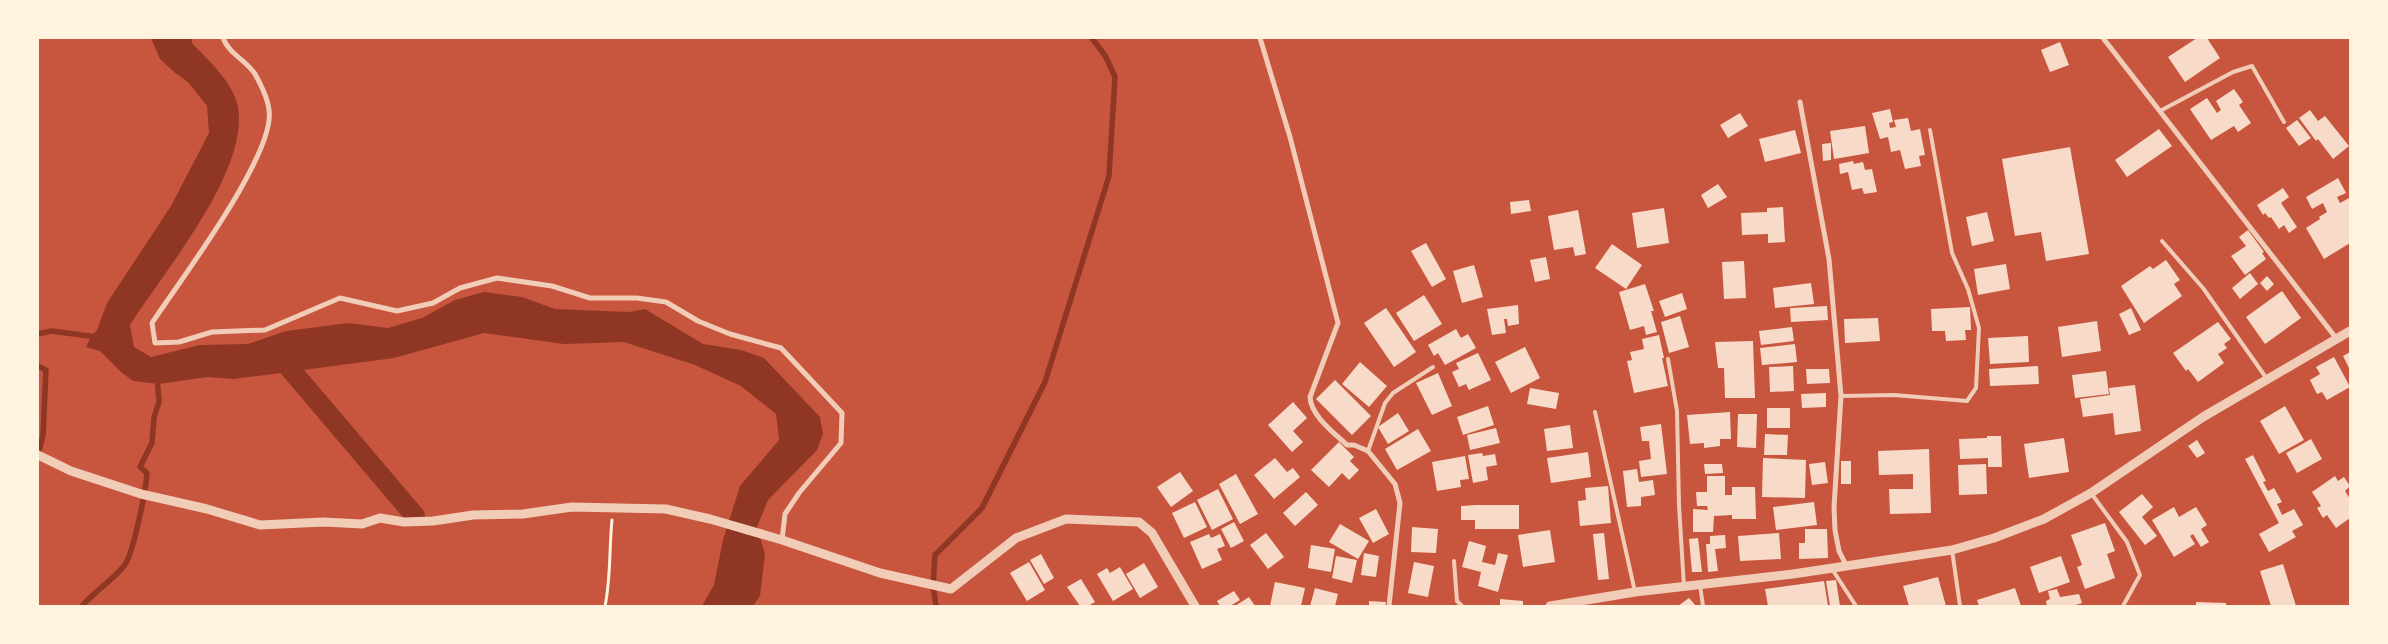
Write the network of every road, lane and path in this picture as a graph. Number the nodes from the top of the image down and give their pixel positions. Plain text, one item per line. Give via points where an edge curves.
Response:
1 (223, 38) edge
2 (1260, 38) edge
3 (2103, 38) edge
4 (1800, 102) dead end
5 (2160, 110) junction
6 (2284, 122) dead end
7 (1930, 130) dead end
8 (2162, 241) dead end
9 (2350, 331) edge
10 (2336, 338) junction
11 (1668, 359) dead end
12 (1433, 367) dead end
13 (2267, 379) junction
14 (1841, 396) junction
15 (1595, 412) dead end
16 (1368, 451) junction
17 (39, 455) edge
18 (2091, 493) junction
19 (614, 507) junction
20 (782, 540) junction
21 (1952, 550) junction
22 (1454, 561) dead end
23 (1846, 565) junction
24 (1831, 568) junction
25 (1700, 585) junction
26 (1684, 587) junction
27 (1635, 592) junction
28 (604, 606) edge
29 (1195, 606) edge
30 (1389, 606) edge
31 (1462, 606) edge
32 (1550, 606) edge
33 (1704, 606) edge
34 (1856, 606) edge
35 (1960, 606) edge
36 (2123, 606) edge

1 - 20 street via 226,47 255,74 270,110 265,138 244,185 152,322 156,343 179,342 212,332 265,330 340,298 397,311 433,303 460,288 497,278 552,286 590,298 666,302 698,321 730,334 781,348 842,412 841,443 785,514
2 - 16 street via 1290,137 1338,323 1310,403 1326,426 1347,444
3 - 5 street
4 - 14 street via 1829,259
5 - 6 lane via 2252,66
5 - 10 street
7 - 14 lane via 1952,253 1968,289 1979,328 1976,388 1967,401 1894,395
8 - 13 lane via 2203,288
9 - 10 street
10 - 13 street
11 - 26 lane via 1677,411 1678,505
12 - 16 lane via 1393,393
13 - 18 street via 2203,417
14 - 23 street via 1834,506 1839,551
15 - 27 lane
16 - 30 street via 1395,484 1400,503
17 - 19 street via 71,471 141,494 260,525 362,524 380,518 404,522 434,521 572,507
18 - 21 street via 2044,519
18 - 36 lane via 2127,542 2140,575
19 - 20 street via 666,509
19 - 28 path via 611,569
20 - 29 street via 880,573 952,589 1016,538 1066,519 1139,522 1152,533
21 - 23 street
21 - 35 lane
22 - 31 lane via 1457,601
23 - 24 street
24 - 25 street
24 - 34 lane
25 - 26 street
25 - 33 lane
26 - 27 street
27 - 32 street

